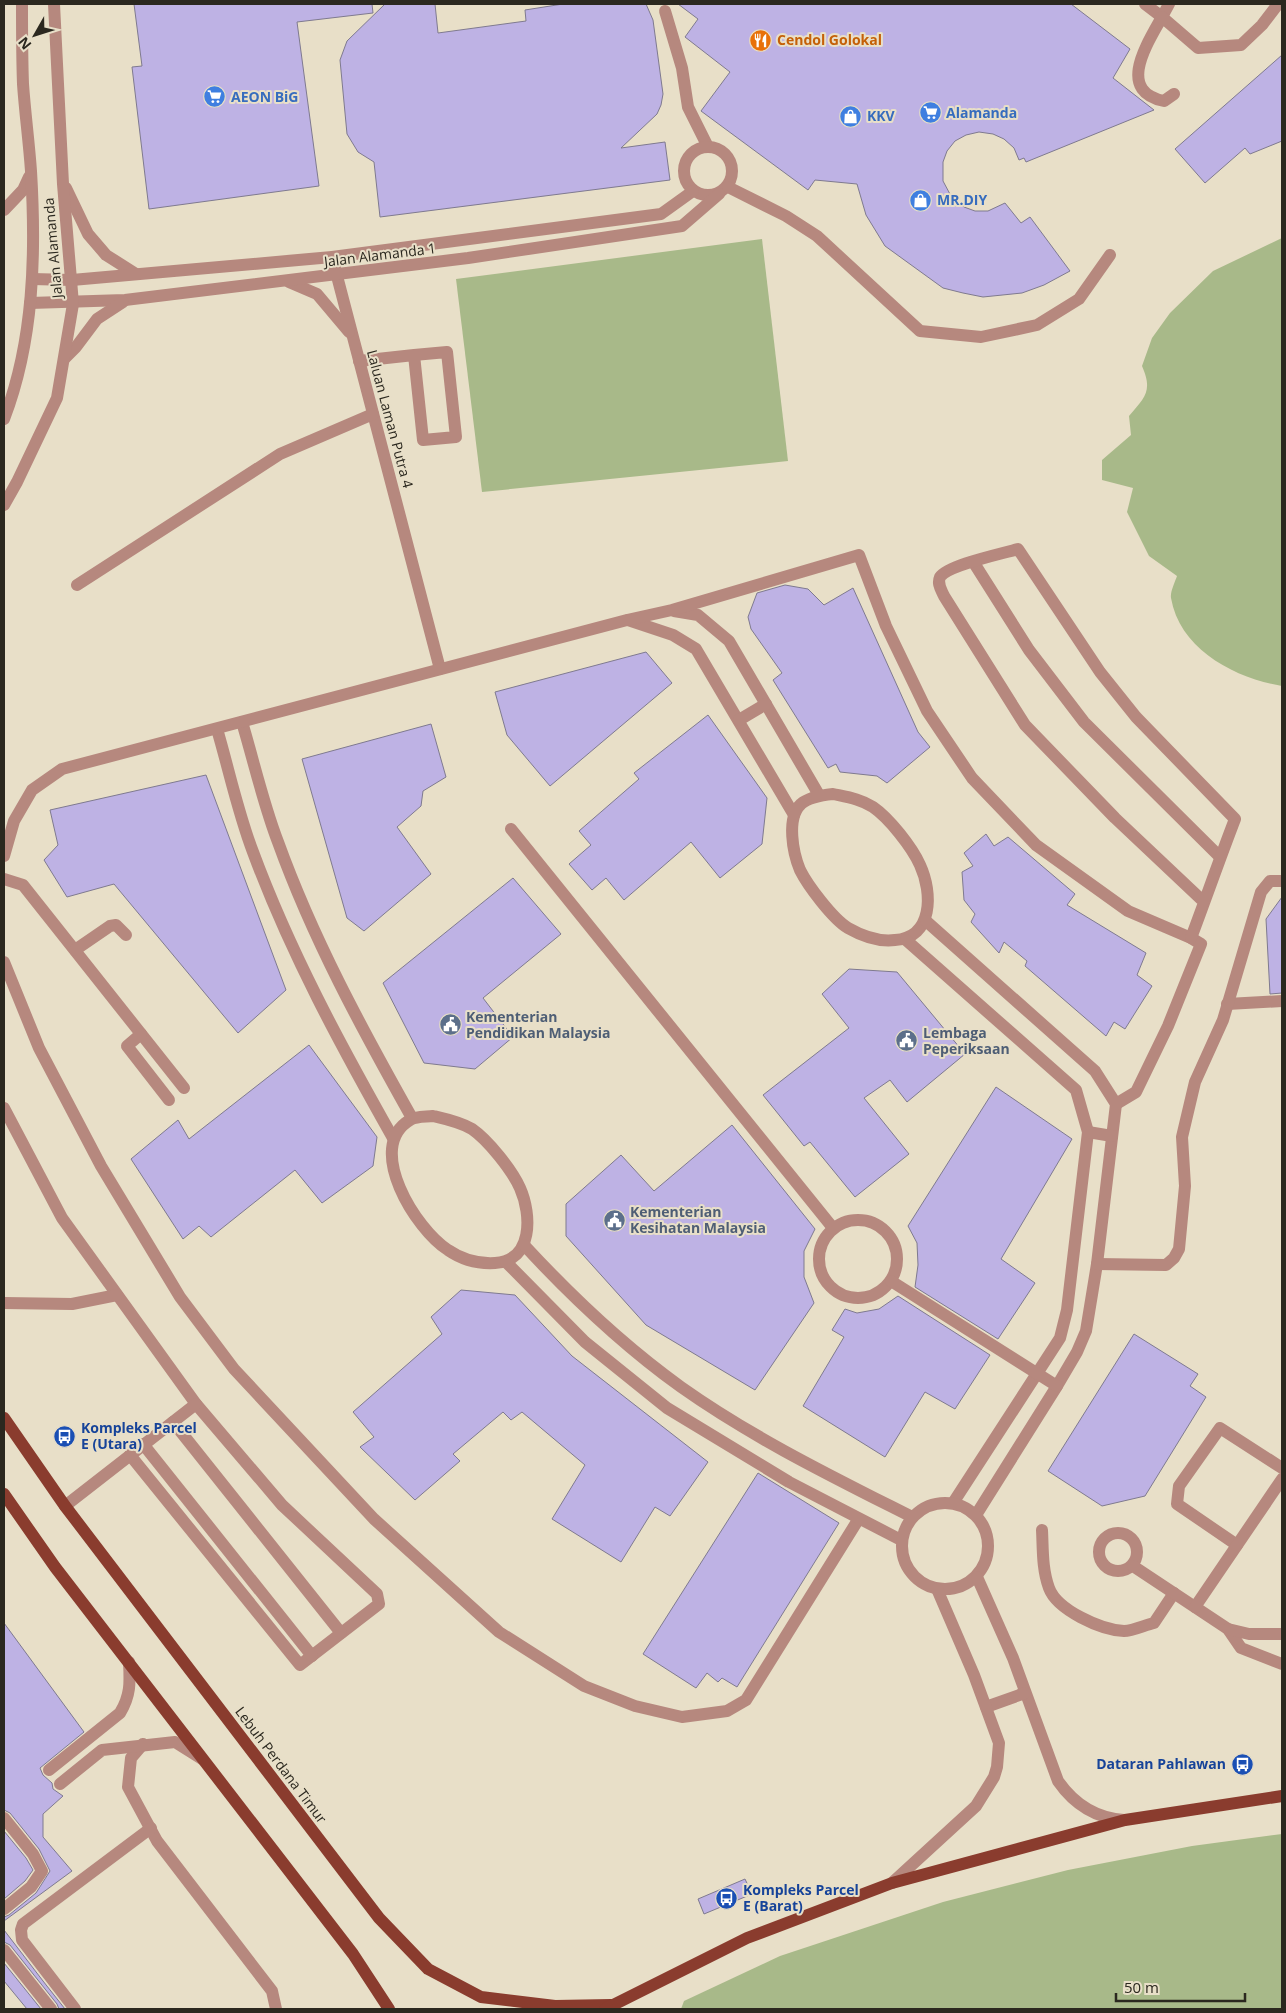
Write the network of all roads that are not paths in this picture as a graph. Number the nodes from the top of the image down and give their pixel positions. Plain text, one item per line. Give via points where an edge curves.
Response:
1 (22, 4) edge
2 (54, 4) edge
3 (1145, 4) edge
4 (1169, 4) edge
5 (1278, 4) edge
6 (665, 11) dead end
7 (1162, 17) junction
8 (1174, 94) dead end
9 (708, 147) junction
10 (31, 173) junction
11 (63, 184) junction
12 (724, 190) junction
13 (693, 191) junction
14 (4, 210) edge
15 (1110, 255) dead end
16 (332, 257) junction
17 (136, 274) junction
18 (336, 275) junction
19 (32, 279) junction
20 (72, 280) junction
21 (288, 281) junction
22 (125, 300) junction
23 (30, 303) junction
24 (73, 304) junction
25 (353, 338) junction
26 (414, 355) junction
27 (64, 358) junction
28 (359, 361) junction
29 (373, 414) junction
30 (4, 419) edge
31 (4, 505) edge
32 (974, 562) junction
33 (77, 585) dead end
34 (672, 610) junction
35 (627, 620) junction
36 (440, 669) junction
37 (766, 704) junction
38 (739, 720) junction
39 (242, 722) junction
40 (216, 729) junction
41 (819, 795) junction
42 (794, 815) junction
43 (511, 829) dead end
44 (4, 856) edge
45 (1220, 857) junction
46 (4, 879) edge
47 (1282, 881) edge
48 (1204, 902) junction
49 (926, 921) junction
50 (126, 935) dead end
51 (1191, 938) junction
52 (906, 940) junction
53 (75, 950) junction
54 (4, 962) edge
55 (1282, 1001) edge
56 (1227, 1004) junction
57 (141, 1034) junction
58 (184, 1088) dead end
59 (169, 1100) dead end
60 (1116, 1104) junction
61 (4, 1108) edge
62 (412, 1118) junction
63 (1088, 1132) junction
64 (1112, 1136) junction
65 (394, 1138) junction
66 (833, 1228) junction
67 (524, 1245) junction
68 (506, 1262) junction
69 (1097, 1264) junction
70 (891, 1281) junction
71 (117, 1295) junction
72 (4, 1303) edge
73 (1063, 1326) junction
74 (1086, 1331) junction
75 (1037, 1374) junction
76 (1057, 1386) junction
77 (196, 1404) junction
78 (4, 1418) edge
79 (173, 1422) junction
80 (143, 1444) junction
81 (130, 1455) junction
82 (1282, 1468) edge
83 (1282, 1479) edge
84 (4, 1494) edge
85 (953, 1503) junction
86 (65, 1506) junction
87 (976, 1515) junction
88 (912, 1517) junction
89 (858, 1520) junction
90 (1042, 1530) dead end
91 (901, 1540) junction
92 (1237, 1545) junction
93 (1133, 1566) dead end
94 (977, 1576) junction
95 (937, 1589) junction
96 (1174, 1593) junction
97 (1195, 1607) junction
98 (1228, 1629) junction
99 (341, 1633) junction
100 (1282, 1634) edge
101 (312, 1656) junction
102 (128, 1662) junction
103 (1282, 1664) edge
104 (1025, 1693) junction
105 (986, 1707) junction
106 (142, 1744) junction
107 (204, 1760) junction
108 (49, 1770) dead end
109 (60, 1784) dead end
110 (1282, 1796) edge
111 (4, 1818) edge
112 (1125, 1820) junction
113 (151, 1828) junction
114 (892, 1883) junction
115 (4, 1909) edge
116 (4, 1950) edge
117 (608, 2007) edge
118 (51, 2009) edge
119 (76, 2009) edge
120 (276, 2009) edge
121 (389, 2009) edge

1 - 10 street, Jalan Alamanda via 23,84
2 - 11 street, Jalan Alamanda
3 - 7 street
4 - 7 street
5 - 7 street via 1241,45 1198,48
6 - 9 street via 682,68 688,107
7 - 8 street via 1144,51 1138,80 1141,90 1150,98 1164,101
9 - 12 street via 719,148 728,156 732,166 733,177
9 - 13 street via 696,150 688,158 684,170
10 - 14 street via 23,190
10 - 19 street, Jalan Alamanda
11 - 17 street via 88,234 106,255
11 - 20 street, Jalan Alamanda
12 - 13 street via 706,196
12 - 15 street via 786,216 817,236 920,331 981,337 1037,325 1079,299
12 - 18 street, Jalan Alamanda 1 via 682,226
13 - 16 street, Jalan Alamanda 1 via 661,214
16 - 17 street, Jalan Alamanda 1
16 - 18 street, Laluan Laman Putra 4
17 - 20 street, Jalan Alamanda 1
18 - 21 street, Jalan Alamanda 1
18 - 25 street, Laluan Laman Putra 4
19 - 20 street, Jalan Alamanda 1
19 - 23 street, Jalan Alamanda
20 - 24 street, Jalan Alamanda
21 - 22 street, Jalan Alamanda 1
21 - 25 street via 317,294
22 - 24 street, Jalan Alamanda 1
22 - 27 street via 97,319
23 - 24 street, Jalan Alamanda 1
23 - 30 street, Jalan Alamanda via 16,387
24 - 27 street, Jalan Alamanda
25 - 28 street, Laluan Laman Putra 4
26 - 26 street via 447,352 456,437 423,440
26 - 28 street
27 - 31 street, Jalan Alamanda via 57,398
28 - 29 street, Laluan Laman Putra 4
29 - 33 street via 280,454
29 - 36 street, Laluan Laman Putra 4
32 - 45 street via 1030,650 1084,722
32 - 45 street via 1018,549 1100,672 1136,717 1235,819
32 - 48 street via 949,568 938,584 1019,717 1095,799
34 - 35 street
34 - 37 street via 698,615 729,641
34 - 51 street via 859,555 886,626 927,711 972,778 1036,845 1128,911
35 - 36 street
35 - 38 street via 673,635 696,649
36 - 39 street
37 - 38 street
37 - 41 street
38 - 42 street
39 - 40 street
39 - 62 street via 277,841 319,941 369,1042
40 - 44 street via 62,769 32,790 14,821
40 - 65 street via 253,852 294,952
41 - 42 street via 801,804
41 - 49 street via 853,798 872,806 884,816 921,866 928,903
42 - 52 street via 793,833 800,870 835,917 866,937
43 - 66 street
45 - 48 street
46 - 53 street via 23,885
47 - 56 street via 1270,881 1261,892
48 - 51 street
49 - 52 street
49 - 60 street via 1095,1071
50 - 53 street via 116,925 110,926
51 - 60 street via 1200,944 1168,1026 1136,1092
52 - 63 street via 1076,1090
53 - 57 street
54 - 89 street via 39,1048 97,1158 180,1297 234,1369 374,1519 499,1632 584,1686 635,1706 682,1717 727,1711 746,1700
55 - 56 street
56 - 69 street via 1195,1082 1182,1137 1185,1186 1179,1249 1166,1265
57 - 58 street
57 - 59 street via 127,1046
60 - 64 street
61 - 71 street via 62,1218
62 - 65 street via 401,1126
62 - 67 street via 433,1116 452,1120 484,1139 514,1176 520,1189 527,1226
63 - 64 street
63 - 73 street
64 - 69 street
65 - 68 street via 392,1155 400,1192 435,1240 466,1259 486,1264
66 - 70 street via 851,1220 882,1226 895,1245 897,1263
66 - 70 street via 825,1236 818,1258 823,1276 838,1293 856,1298 875,1294
67 - 68 street
67 - 88 street via 599,1321 681,1387 798,1460
68 - 89 street via 585,1342 667,1408
69 - 74 street
70 - 75 street
71 - 72 street via 72,1304
71 - 77 street
73 - 74 street
73 - 75 street via 1060,1338
74 - 76 street
75 - 76 street
75 - 85 street
76 - 87 street
77 - 79 street
77 - 99 street via 282,1505 377,1594 376,1608
78 - 86 main road, Lebuh Perdana Timur
79 - 80 street
79 - 99 street
80 - 81 street
80 - 101 street
81 - 86 street
81 - 101 street via 300,1665
82 - 92 street via 1220,1428 1179,1486 1177,1504
83 - 92 street
84 - 102 main road
85 - 87 street
85 - 88 street via 938,1502 924,1507
86 - 117 main road, Lebuh Perdana Timur via 379,1918 428,1969 481,1997 556,2006
87 - 94 street via 987,1534 988,1557
88 - 91 street
89 - 91 street
90 - 96 street via 1043,1562 1049,1590 1070,1612 1095,1624 1124,1631 1154,1622
91 - 95 street via 904,1561 917,1579
92 - 97 street
93 - 96 street
94 - 95 street via 958,1588
94 - 104 street
95 - 105 street
96 - 97 street
97 - 98 street
98 - 100 street via 1249,1634
98 - 103 street via 1241,1648
99 - 101 street
102 - 107 main road
102 - 108 street via 130,1689 120,1713
104 - 105 street
104 - 112 street via 1058,1780 1068,1795 1097,1815
105 - 114 street via 999,1743 994,1777 976,1806
106 - 107 street via 175,1742
106 - 109 street via 102,1750
106 - 113 street via 131,1758 128,1787
107 - 121 main road via 353,1954
110 - 112 main road
111 - 115 street via 33,1854 42,1871 31,1887
112 - 114 main road
113 - 119 street via 23,1924 22,1940
113 - 120 street via 272,1991
114 - 117 main road via 747,1938
116 - 118 street

